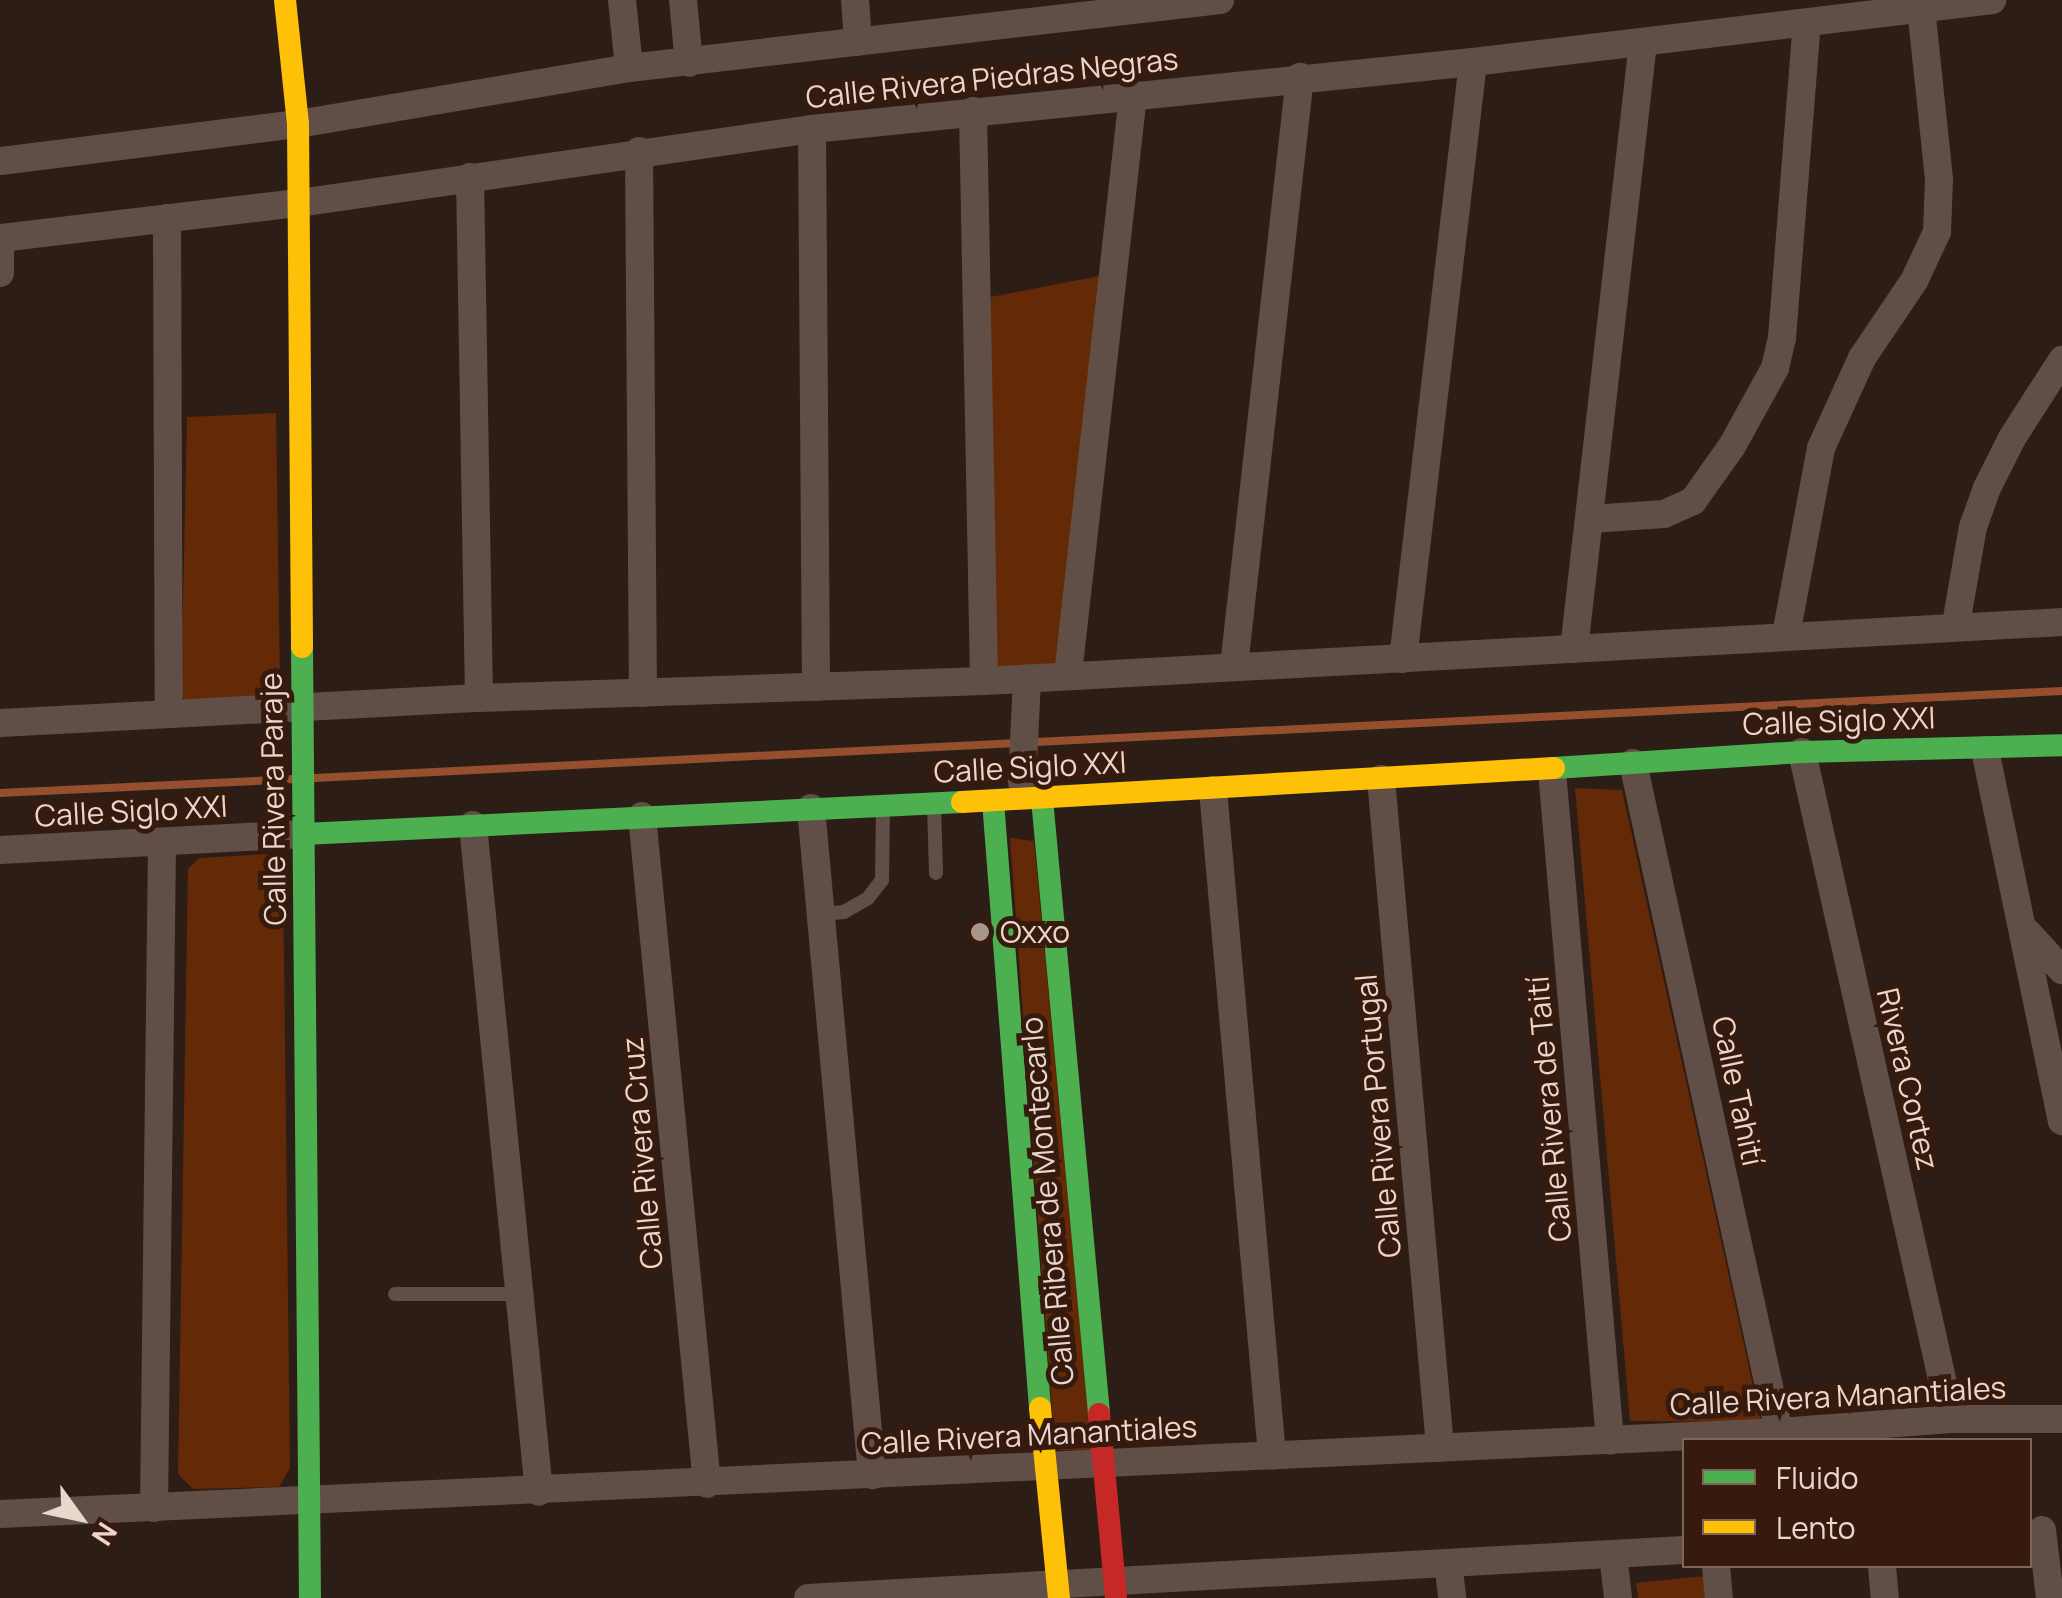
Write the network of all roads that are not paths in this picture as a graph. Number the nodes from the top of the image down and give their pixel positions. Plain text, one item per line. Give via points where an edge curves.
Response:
1 (285, 0) edge
2 (622, 0) edge
3 (684, 0) edge
4 (855, 0) edge
5 (1220, 0) edge
6 (1992, 0) edge
7 (1140, 4) edge
8 (1920, 9) junction
9 (1023, 11) edge
10 (1806, 23) junction
11 (858, 42) junction
12 (1643, 42) junction
13 (1473, 62) junction
14 (689, 63) junction
15 (628, 68) junction
16 (1300, 78) junction
17 (1133, 95) junction
18 (973, 111) junction
19 (298, 124) junction
20 (812, 129) junction
21 (639, 151) junction
22 (0, 161) edge
23 (470, 177) junction
24 (299, 203) junction
25 (167, 218) junction
26 (0, 238) edge
27 (0, 273) edge
28 (2062, 360) edge
29 (1592, 519) junction
30 (2062, 622) edge
31 (1956, 624) junction
32 (1786, 635) junction
33 (1574, 649) junction
34 (1403, 659) junction
35 (1234, 666) junction
36 (1068, 674) junction
37 (1027, 678) junction
38 (984, 681) junction
39 (816, 688) junction
40 (643, 694) junction
41 (479, 698) junction
42 (302, 706) junction
43 (169, 713) junction
44 (0, 723) edge
45 (2062, 745) edge
46 (1985, 750) junction
47 (1802, 752) junction
48 (1633, 763) junction
49 (1552, 772) junction
50 (1381, 779) junction
51 (1029, 786) junction
52 (1214, 790) junction
53 (993, 801) junction
54 (934, 804) junction
55 (883, 806) junction
56 (811, 808) junction
57 (642, 816) junction
58 (474, 825) junction
59 (304, 834) junction
60 (162, 842) junction
61 (0, 850) edge
62 (936, 873) dead end
63 (820, 914) junction
64 (2026, 931) junction
65 (2062, 970) edge
66 (2062, 1121) edge
67 (395, 1294) dead end
68 (519, 1294) junction
69 (1951, 1419) junction
70 (2062, 1419) edge
71 (1778, 1432) junction
72 (1610, 1440) junction
73 (1440, 1448) junction
74 (1272, 1454) junction
75 (1104, 1463) junction
76 (1044, 1468) junction
77 (872, 1476) junction
78 (706, 1484) junction
79 (538, 1492) junction
80 (310, 1501) junction
81 (154, 1508) junction
82 (0, 1514) edge
83 (2045, 1530) edge
84 (1682, 1550) edge
85 (1613, 1554) junction
86 (1448, 1564) junction
87 (1716, 1568) edge
88 (1882, 1568) edge
89 (1283, 1584) edge
90 (1115, 1589) edge
91 (1058, 1592) edge
92 (888, 1596) edge
93 (310, 1598) edge
94 (808, 1598) edge
95 (1452, 1598) edge
96 (1618, 1598) edge
97 (1719, 1598) edge
98 (1885, 1598) edge
99 (2050, 1598) edge

1 - 19 street, Calle Rivera Paraje
2 - 15 street
3 - 14 street
4 - 11 street
5 - 7 street, Calle Rivera Piedras Negras
6 - 8 street, Calle Rivera Piedras Negras
7 - 9 street, Calle Rivera Piedras Negras
8 - 10 street, Calle Rivera Piedras Negras
8 - 32 street via 1939,179 1937,232 1914,281 1862,358 1822,448
9 - 11 street, Calle Rivera Piedras Negras
10 - 12 street, Calle Rivera Piedras Negras
10 - 29 street via 1775,368 1760,402 1693,501 1664,514
11 - 14 street, Calle Rivera Piedras Negras
12 - 13 street, Calle Rivera Piedras Negras
12 - 29 street
13 - 16 street, Calle Rivera Piedras Negras
13 - 34 street
14 - 15 street, Calle Rivera Piedras Negras
15 - 19 street, Calle Rivera Piedras Negras
16 - 17 street, Calle Rivera Piedras Negras
16 - 35 street
17 - 18 street, Calle Rivera Piedras Negras
17 - 36 street
18 - 20 street, Calle Rivera Piedras Negras
18 - 38 street
19 - 22 street, Calle Rivera Piedras Negras
19 - 24 street, Calle Rivera Paraje
20 - 21 street, Calle Rivera Piedras Negras
20 - 39 street
21 - 23 street, Calle Rivera Piedras Negras
21 - 40 street
23 - 24 street, Calle Rivera Piedras Negras
23 - 41 street
24 - 25 street, Calle Rivera Piedras Negras
24 - 42 street, Calle Rivera Paraje
25 - 26 street, Calle Rivera Piedras Negras
25 - 43 street
26 - 27 street
28 - 31 street via 1987,488
29 - 33 street
30 - 31 street
31 - 32 street
32 - 33 street
33 - 34 street
34 - 35 street
35 - 36 street
36 - 37 street
37 - 38 street
37 - 51 street
38 - 39 street
39 - 40 street
40 - 41 street
41 - 42 street
42 - 43 street
42 - 59 street, Calle Rivera Paraje
43 - 44 street
45 - 46 street, Calle Siglo XXI
46 - 47 street, Calle Siglo XXI
46 - 64 street
47 - 48 street, Calle Siglo XXI
47 - 69 street, Rivera Cortez
48 - 49 street, Calle Siglo XXI
48 - 71 street, Calle Tahití
49 - 50 street, Calle Siglo XXI
49 - 72 street, Calle Rivera de Taití
50 - 52 street, Calle Siglo XXI
50 - 73 street, Calle Rivera Portugal
51 - 52 street, Calle Siglo XXI
51 - 53 street
51 - 75 street, Calle Ribera de Montecarlo
52 - 74 street
53 - 54 street, Calle Siglo XXI
53 - 76 street, Calle Ribera de Montecarlo
54 - 55 street, Calle Siglo XXI
54 - 62 lane
55 - 56 street, Calle Siglo XXI
55 - 63 lane via 882,880 844,912
56 - 57 street, Calle Siglo XXI
56 - 63 street
57 - 58 street, Calle Siglo XXI
57 - 78 street, Calle Rivera Cruz
58 - 59 street, Calle Siglo XXI
58 - 68 street
59 - 60 street, Calle Siglo XXI
59 - 80 street, Calle Rivera Paraje
60 - 61 street, Calle Siglo XXI
60 - 81 street
63 - 77 street
64 - 65 street
64 - 66 street
67 - 68 lane
68 - 79 street
69 - 70 street, Calle Rivera Manantiales
69 - 71 street, Calle Rivera Manantiales
71 - 72 street, Calle Rivera Manantiales
72 - 73 street, Calle Rivera Manantiales
73 - 74 street, Calle Rivera Manantiales
74 - 75 street, Calle Rivera Manantiales
75 - 76 street, Calle Rivera Manantiales
75 - 90 street, Calle Ribera de Montecarlo
76 - 77 street, Calle Rivera Manantiales
76 - 91 street, Calle Ribera de Montecarlo
77 - 78 street, Calle Rivera Manantiales
78 - 79 street, Calle Rivera Manantiales
79 - 80 street, Calle Rivera Manantiales
80 - 81 street, Calle Rivera Manantiales
80 - 93 street, Calle Rivera Paraje
81 - 82 street, Calle Rivera Manantiales
83 - 99 street
84 - 85 street
85 - 86 street
85 - 96 street
86 - 89 street
86 - 95 street
87 - 97 street
88 - 98 street
89 - 90 street
90 - 91 street
91 - 92 street
92 - 94 street

